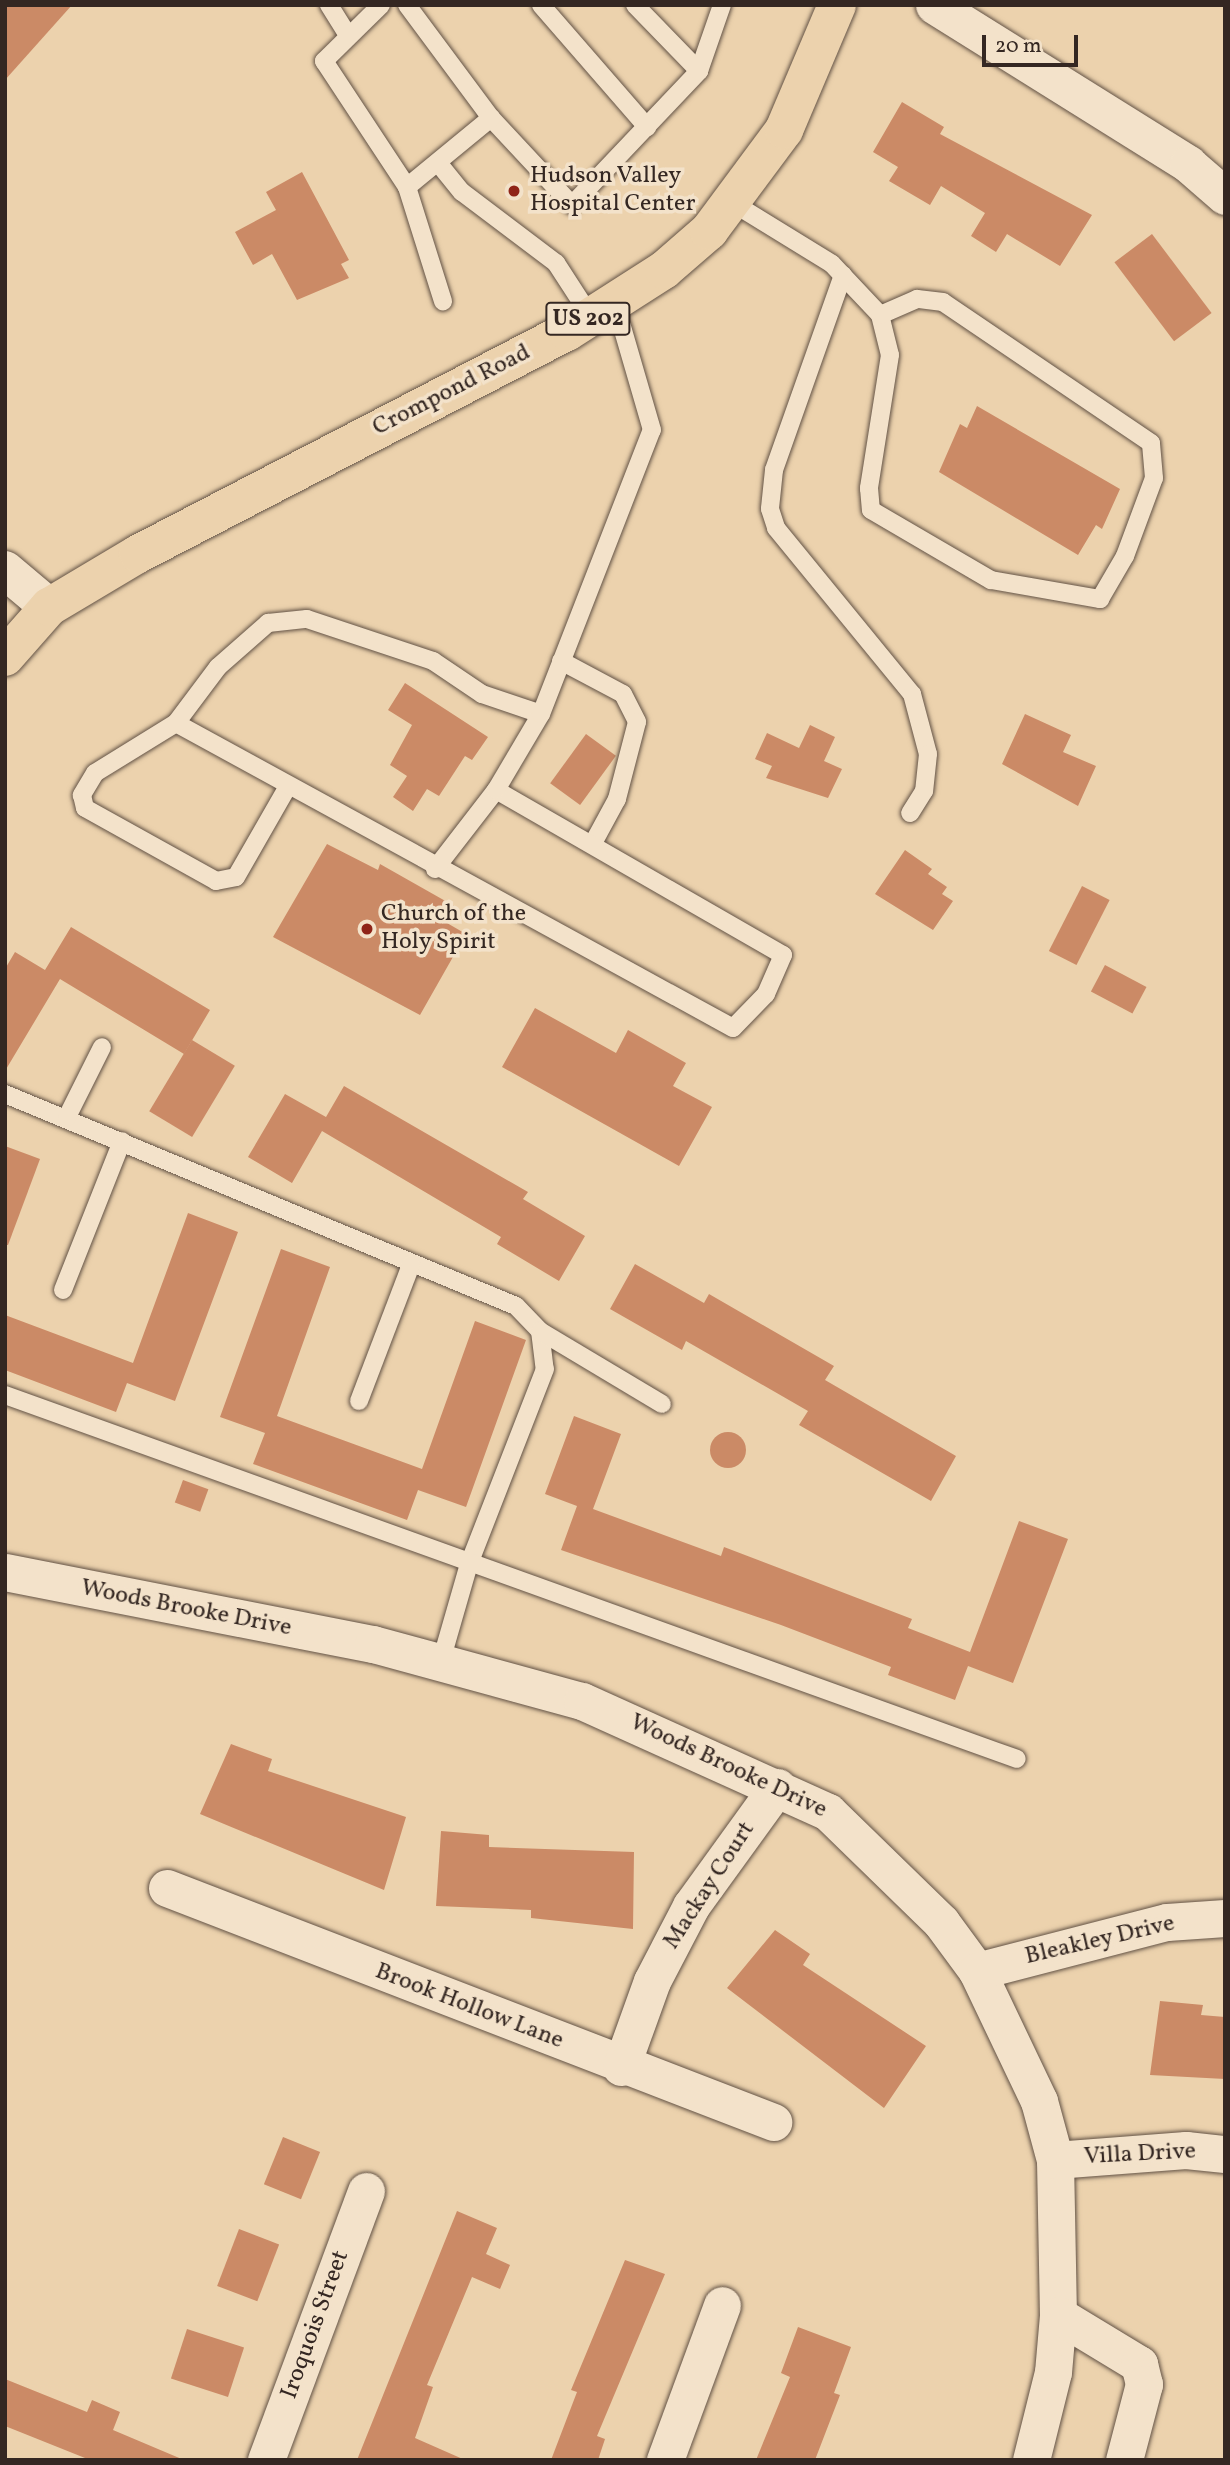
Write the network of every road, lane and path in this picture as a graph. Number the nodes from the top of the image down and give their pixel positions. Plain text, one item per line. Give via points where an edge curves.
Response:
1 (329, 5) edge
2 (381, 5) edge
3 (407, 5) edge
4 (541, 5) edge
5 (635, 5) edge
6 (722, 5) edge
7 (836, 5) edge
8 (934, 5) edge
9 (348, 35) junction
10 (699, 71) junction
11 (491, 118) junction
12 (648, 127) junction
13 (439, 164) junction
14 (407, 187) junction
15 (1225, 196) edge
16 (733, 203) junction
17 (843, 275) junction
18 (443, 301) dead end
19 (603, 310) junction
20 (880, 315) junction
21 (5, 570) edge
22 (49, 607) junction
23 (5, 657) edge
24 (561, 661) junction
25 (541, 714) junction
26 (176, 723) junction
27 (287, 788) junction
28 (496, 790) junction
29 (910, 813) dead end
30 (592, 845) junction
31 (435, 869) junction
32 (102, 1047) dead end
33 (5, 1094) edge
34 (66, 1117) junction
35 (122, 1141) junction
36 (411, 1265) junction
37 (63, 1290) dead end
38 (540, 1331) junction
39 (5, 1395) edge
40 (359, 1401) dead end
41 (662, 1404) dead end
42 (469, 1564) junction
43 (5, 1572) edge
44 (441, 1661) junction
45 (1017, 1759) dead end
46 (777, 1787) junction
47 (167, 1888) dead end
48 (1225, 1918) edge
49 (977, 1971) junction
50 (621, 2067) junction
51 (773, 2122) dead end
52 (1225, 2154) edge
53 (1055, 2160) junction
54 (366, 2191) dead end
55 (722, 2305) dead end
56 (1059, 2315) junction
57 (266, 2460) edge
58 (665, 2460) edge
59 (1031, 2460) edge
60 (1124, 2460) edge

1 - 9 lane
2 - 9 lane
3 - 11 lane
4 - 12 lane
5 - 10 lane
6 - 10 lane
7 - 16 main road, Crompond Road / US 202 via 784,130
8 - 15 street via 1188,164
9 - 14 lane via 324,61
10 - 12 lane
11 - 12 lane via 572,205
11 - 13 lane
13 - 14 lane
13 - 19 lane via 462,192 556,264
14 - 18 lane
16 - 17 lane
16 - 19 main road, Crompond Road / US 202 via 673,262
17 - 20 lane
17 - 29 lane via 774,470 770,509 776,528 912,694 928,754 924,791
19 - 22 main road, Crompond Road / US 202 via 222,506
19 - 24 lane via 652,430
20 - 20 lane via 917,299 943,302 1151,443 1154,478 1125,556 1101,598 991,580 871,510 869,488 890,355
21 - 22 street
22 - 23 main road, Crompond Road / US 202
24 - 25 lane
24 - 30 lane via 623,694 637,722 621,788
25 - 26 lane via 482,694 433,661 307,620 268,623 218,667
25 - 28 lane
26 - 27 lane
26 - 27 lane via 95,773 82,795 85,807 216,881 236,877
27 - 31 lane
28 - 30 lane
28 - 31 lane
30 - 31 lane via 783,956 766,994 733,1028
32 - 34 lane
33 - 34 lane
34 - 35 lane
35 - 36 lane
35 - 37 lane
36 - 38 lane via 516,1306
36 - 40 lane
38 - 41 lane
38 - 42 lane via 545,1369
39 - 42 lane
42 - 44 lane
42 - 45 lane
43 - 44 street, Woods Brooke Drive
44 - 46 street, Woods Brooke Drive via 582,1701
46 - 49 street, Woods Brooke Drive via 828,1812 879,1857
46 - 50 street, Mackay Court via 691,1906 652,1981
47 - 50 street, Brook Hollow Lane
48 - 49 street, Bleakley Drive via 1167,1922
49 - 53 street, Woods Brooke Drive via 1039,2101
50 - 51 street, Brook Hollow Lane
52 - 53 street, Villa Drive via 1186,2150
53 - 56 street, Woods Brooke Drive
54 - 57 street, Iroquois Street
55 - 58 street
56 - 59 street, Woods Brooke Drive via 1053,2372
56 - 60 street via 1139,2364 1144,2384

